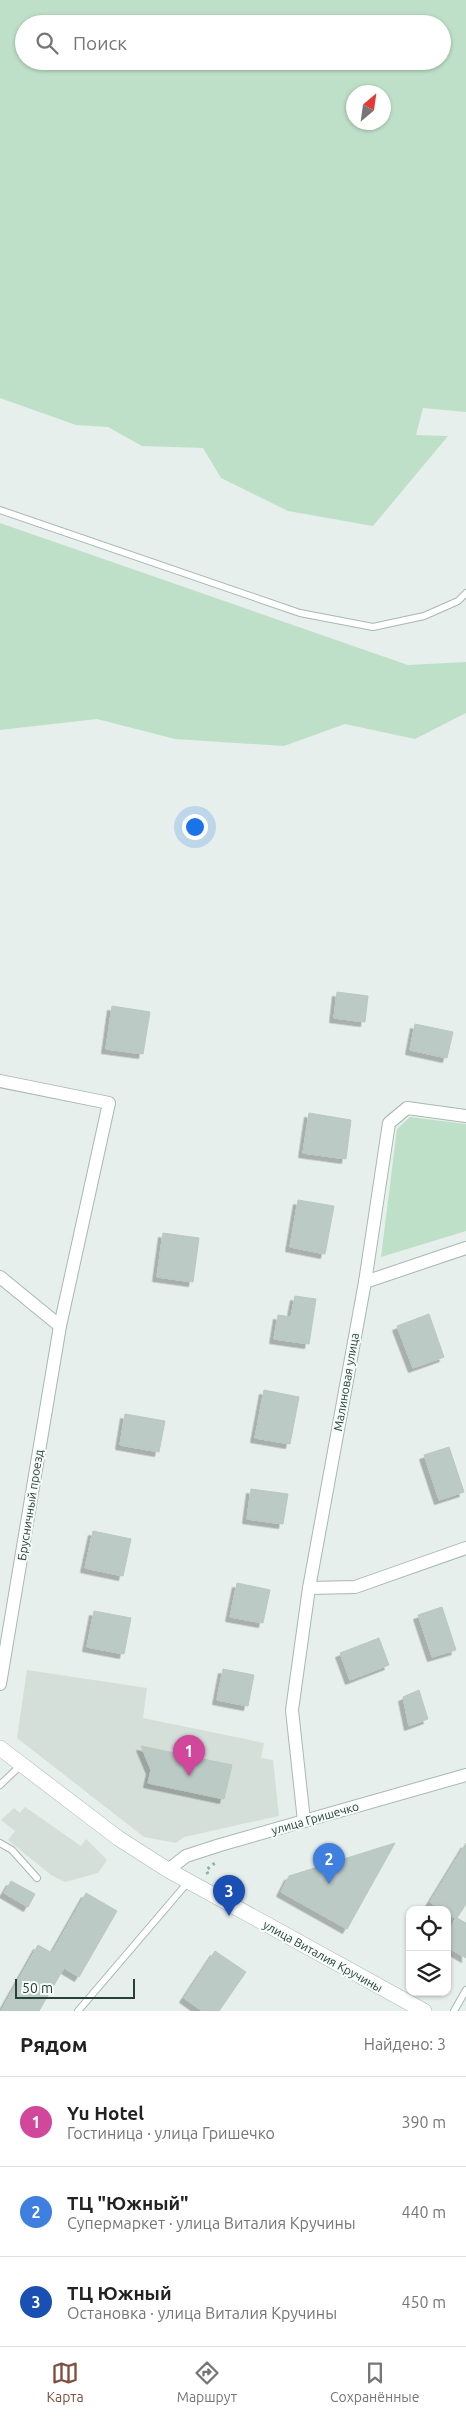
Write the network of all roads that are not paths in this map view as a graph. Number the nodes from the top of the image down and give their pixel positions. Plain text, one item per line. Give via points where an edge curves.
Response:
1 (0, 510) edge
2 (466, 593) edge
3 (0, 1081) edge
4 (466, 1116) edge
5 (466, 1248) edge
6 (0, 1278) edge
7 (365, 1282) junction
8 (60, 1326) junction
9 (466, 1548) edge
10 (309, 1588) junction
11 (0, 1684) edge
12 (0, 1748) edge
13 (21, 1766) junction
14 (466, 1775) edge
15 (0, 1785) edge
16 (304, 1821) junction
17 (0, 1843) edge
18 (168, 1870) junction
19 (37, 1878) dead end
20 (189, 1881) junction
21 (466, 1990) edge
22 (78, 2011) edge
23 (424, 2011) edge
24 (454, 2011) edge

1 - 2 lane via 300,613 373,627 424,616 458,601
3 - 8 street, Брусничный проезд via 109,1103
4 - 7 street, Малиновая улица via 407,1108 388,1124
5 - 7 street
6 - 8 street
7 - 10 street, Малиновая улица
8 - 11 street, Брусничный проезд
9 - 10 street via 355,1587
10 - 16 street, Малиновая улица via 292,1710
12 - 13 street, улица Виталия Кручины
13 - 15 lane
13 - 18 street, улица Виталия Кручины via 118,1838
14 - 16 street, улица Гришечко
16 - 18 street, улица Гришечко via 186,1856
17 - 19 lane via 12,1850
18 - 20 street, улица Виталия Кручины
20 - 22 lane
20 - 23 street, улица Виталия Кручины
21 - 24 lane

